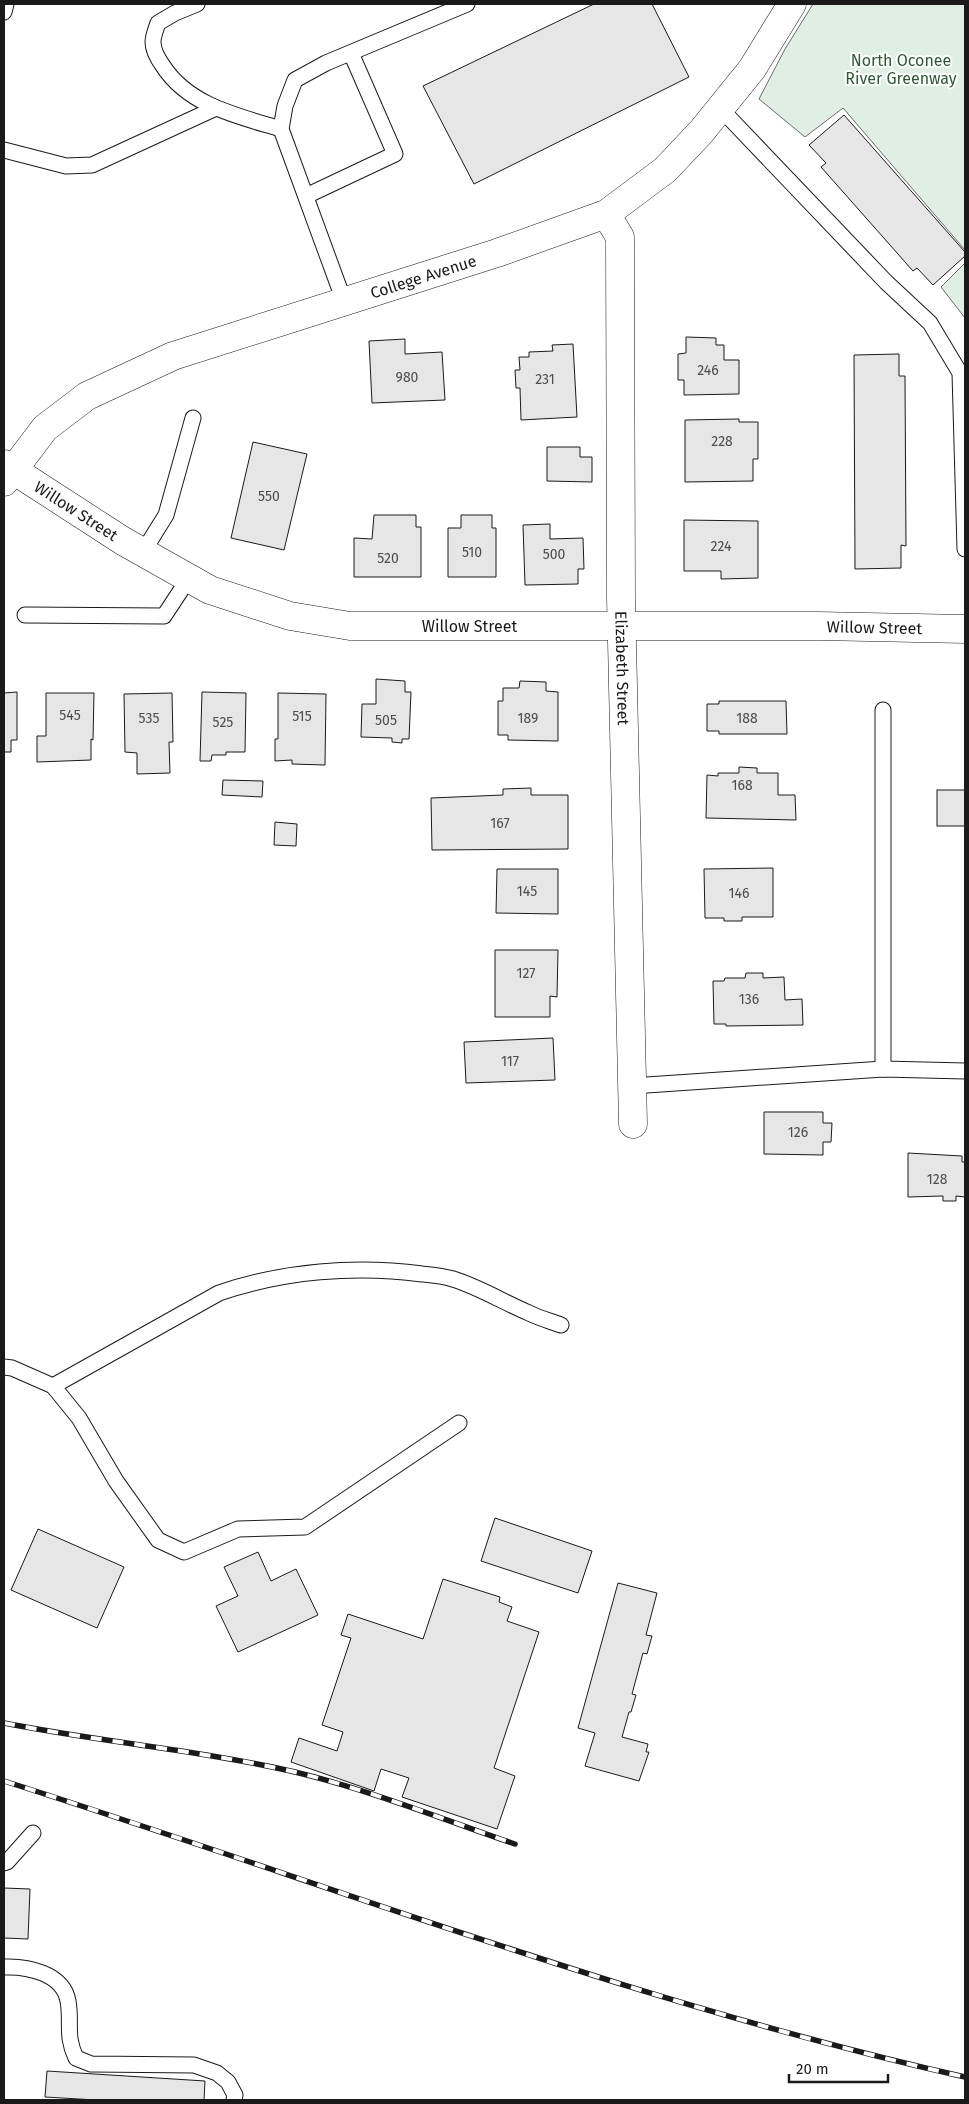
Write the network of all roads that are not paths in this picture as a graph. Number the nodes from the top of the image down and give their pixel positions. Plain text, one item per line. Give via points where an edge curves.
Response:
1 (6, 4) edge
2 (197, 4) edge
3 (467, 4) edge
4 (792, 4) edge
5 (4, 12) edge
6 (351, 52) junction
7 (216, 108) junction
8 (720, 108) junction
9 (281, 129) junction
10 (4, 150) edge
11 (306, 196) junction
12 (606, 214) junction
13 (344, 301) junction
14 (193, 418) dead end
15 (7, 472) edge
16 (965, 549) edge
17 (143, 552) junction
18 (189, 578) junction
19 (25, 615) dead end
20 (622, 626) junction
21 (965, 629) edge
22 (883, 710) dead end
23 (883, 1069) junction
24 (965, 1071) edge
25 (632, 1086) junction
26 (633, 1124) dead end
27 (561, 1325) dead end
28 (4, 1367) edge
29 (53, 1386) junction
30 (459, 1423) dead end
31 (33, 1832) dead end
32 (4, 1863) edge
33 (4, 1966) edge
34 (234, 2100) edge

1 - 5 lane
2 - 7 lane via 158,23 153,41 155,55 171,79
3 - 6 lane
4 - 8 street, College Avenue via 752,69
6 - 9 lane via 295,80
6 - 11 lane via 395,154
7 - 9 lane
7 - 10 lane via 92,165 66,166
8 - 12 street, College Avenue via 665,170
8 - 16 lane via 886,282 930,323 960,373
9 - 11 lane
11 - 13 lane
12 - 13 street, College Avenue via 497,253
12 - 20 street, Elizabeth Street via 620,237
13 - 15 street, College Avenue via 173,356 88,396 45,428
14 - 17 lane via 166,515
15 - 17 street, Willow Street
17 - 18 street, Willow Street
18 - 19 lane via 164,616
18 - 20 street, Willow Street via 210,590 290,616 350,626
20 - 21 street, Willow Street
20 - 25 street, Elizabeth Street
22 - 23 lane
23 - 24 lane
23 - 25 lane
25 - 26 street, Elizabeth Street
27 - 29 lane via 451,1278 387,1270 319,1273 244,1284 219,1293
28 - 29 lane
29 - 30 lane via 79,1418 116,1481 158,1540 184,1552 238,1529 305,1527
31 - 32 lane
33 - 34 lane via 44,1973 62,1987 68,2000 70,2045 76,2058 91,2064 194,2065 216,2073 228,2082 235,2095

